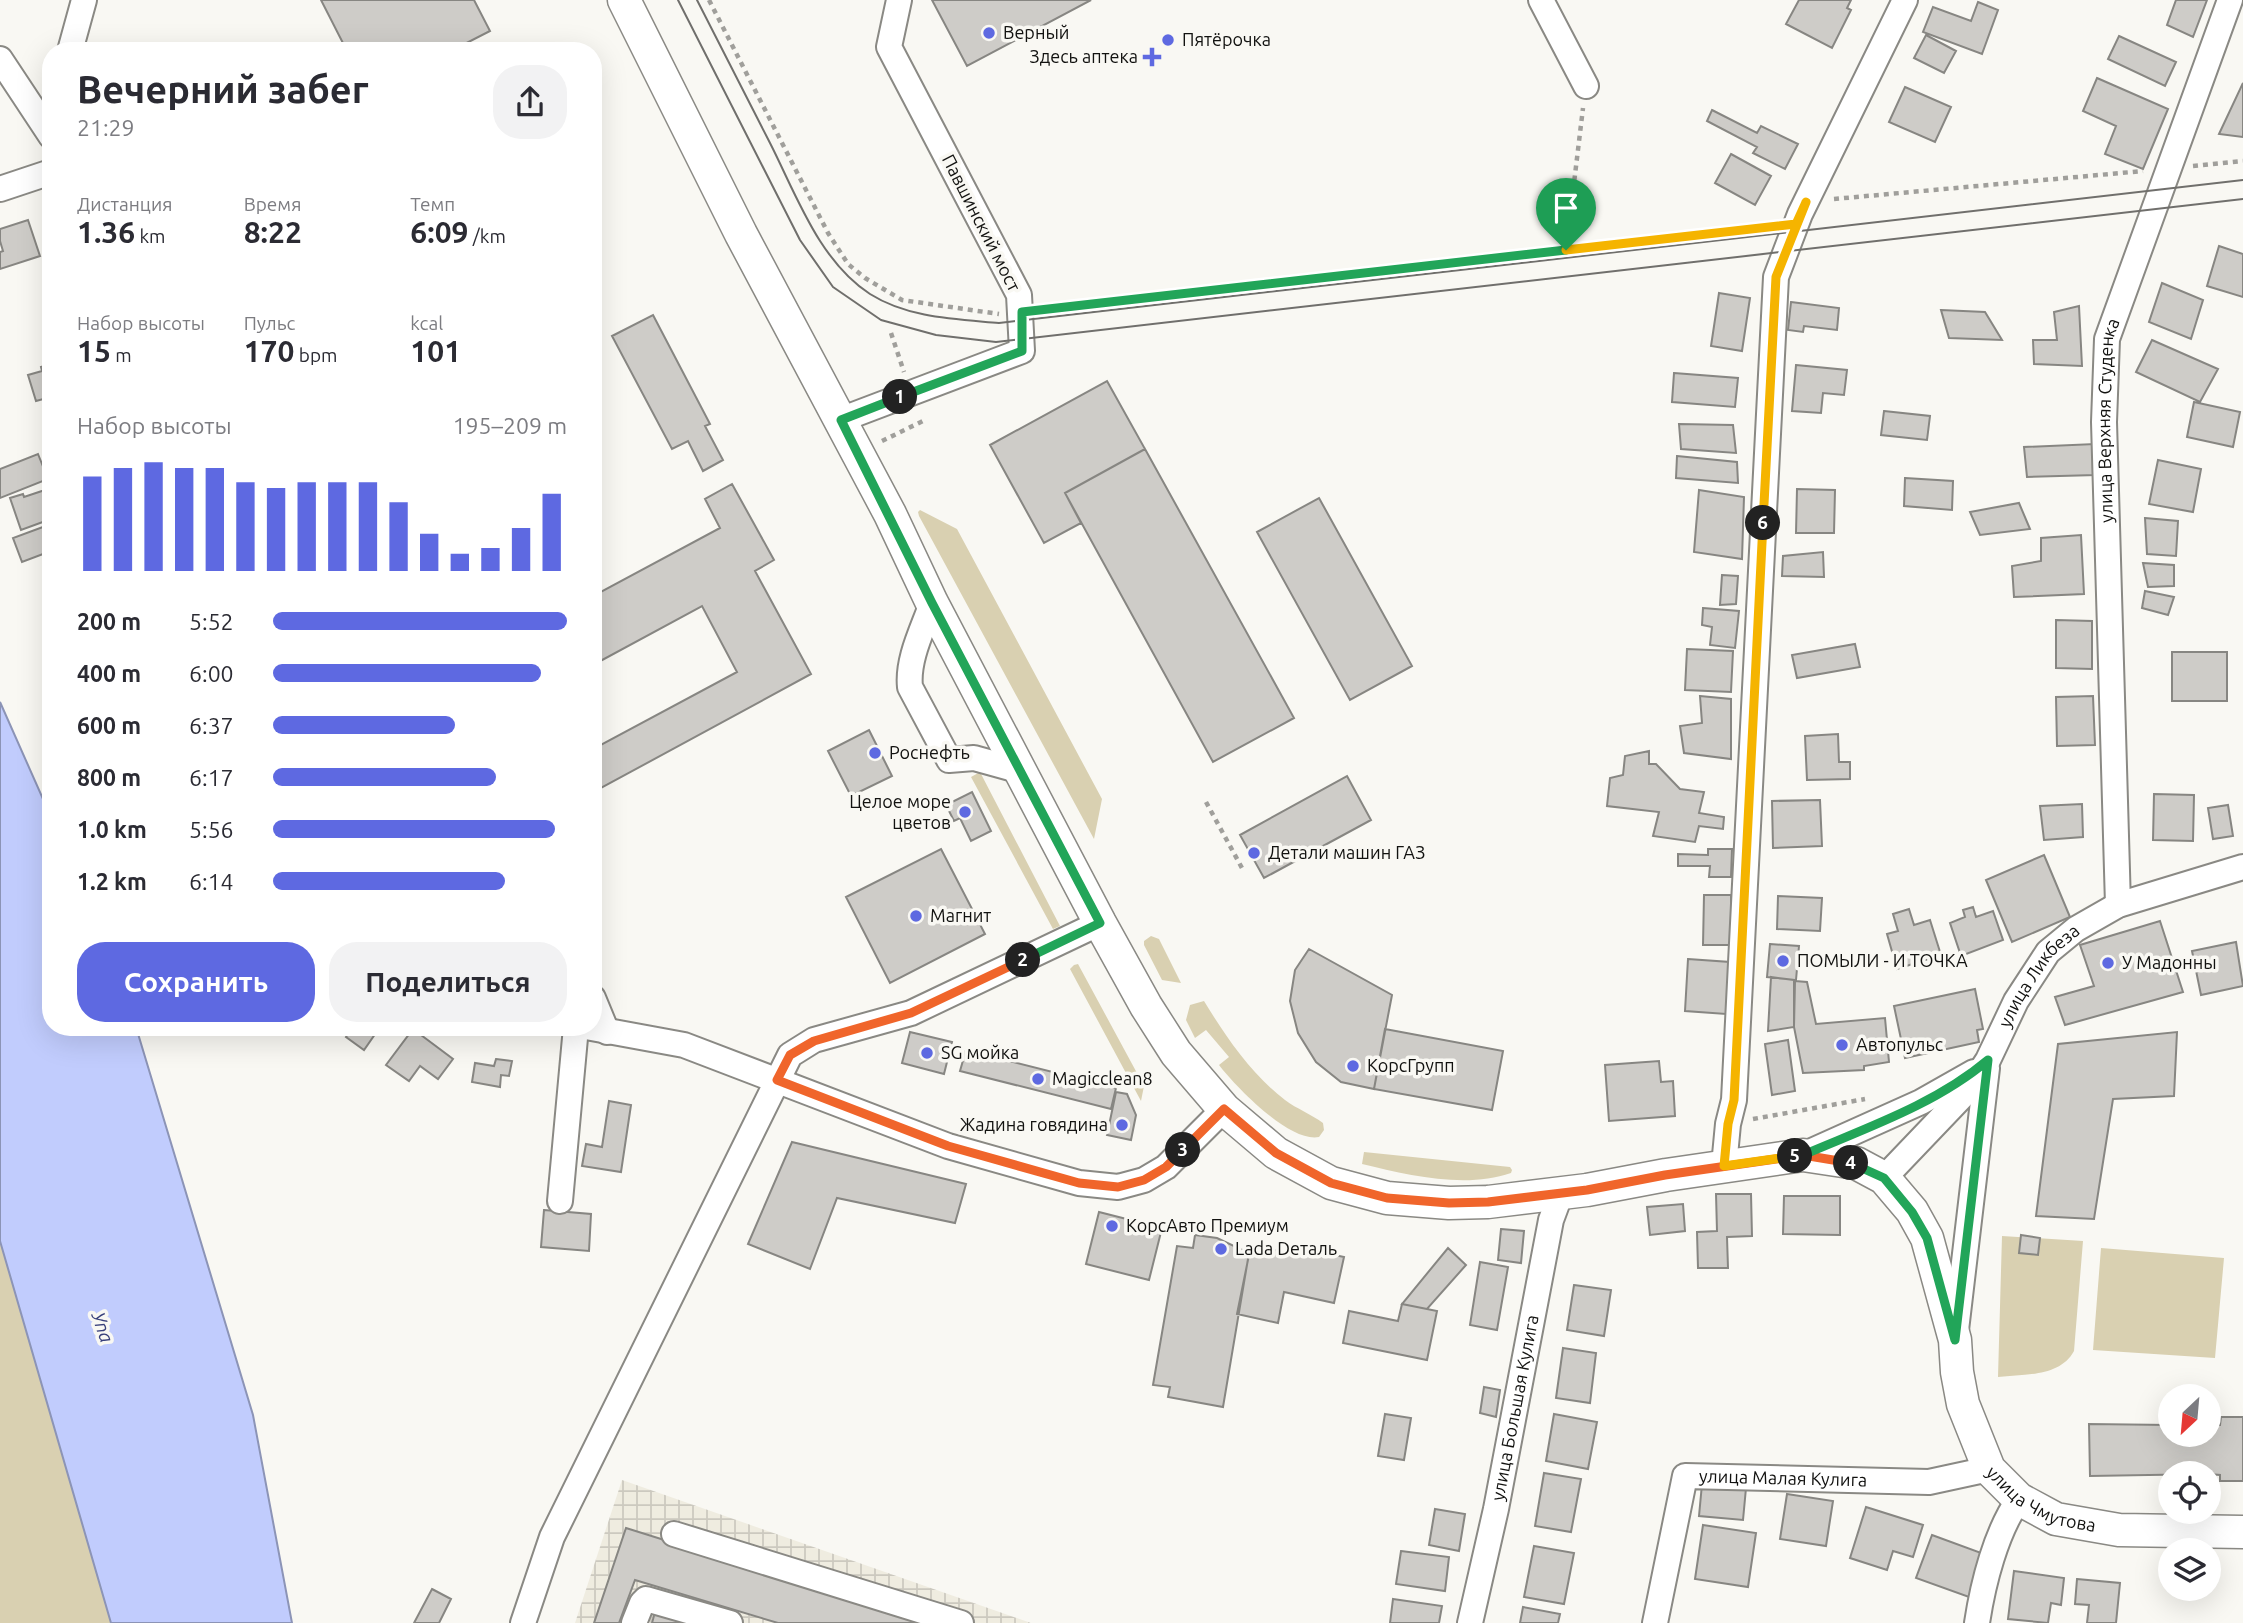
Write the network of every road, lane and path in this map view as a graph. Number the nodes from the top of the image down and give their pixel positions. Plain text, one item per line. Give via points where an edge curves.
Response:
1 (84, 0) edge
2 (624, 0) edge
3 (709, 0) edge
4 (899, 0) edge
5 (1541, 0) edge
6 (1905, 0) edge
7 (2230, 0) edge
8 (72, 42) edge
9 (0, 59) edge
10 (1586, 86) joint
11 (42, 118) edge
12 (2243, 161) edge
13 (2168, 169) junction
14 (42, 175) edge
15 (0, 189) edge
16 (1806, 202) junction
17 (1796, 224) junction
18 (1566, 250) junction
19 (1022, 312) junction
20 (891, 333) dead end
21 (911, 393) junction
22 (841, 420) junction
23 (932, 603) junction
24 (1021, 771) junction
25 (1206, 802) dead end
26 (2243, 867) edge
27 (1242, 869) dead end
28 (2119, 905) junction
29 (1100, 923) junction
30 (602, 1030) edge
31 (575, 1036) edge
32 (1988, 1060) junction
33 (777, 1080) junction
34 (1869, 1098) dead end
35 (1224, 1109) junction
36 (1746, 1120) dead end
37 (1803, 1155) junction
38 (1724, 1166) junction
39 (1884, 1178) junction
40 (1561, 1193) junction
41 (560, 1201) dead end
42 (1955, 1340) junction
43 (1989, 1469) junction
44 (2019, 1499) junction
45 (2243, 1532) edge
46 (674, 1534) dead end
47 (523, 1623) edge
48 (634, 1623) edge
49 (730, 1623) edge
50 (961, 1623) edge
51 (1471, 1623) edge
52 (1655, 1623) edge
53 (1977, 1623) edge

1 - 8 street
2 - 22 main road
3 - 19 path via 848,264 902,300 1001,314
4 - 19 street, Павшинский мост via 889,47 1019,295
5 - 10 street
6 - 16 street
7 - 13 street, улица Верхняя Студенка
9 - 11 street
10 - 18 path
12 - 13 path
13 - 16 path
13 - 28 street, улица Верхняя Студенка via 2107,338 2104,422
14 - 15 street
16 - 17 street
17 - 18 path
17 - 38 street via 1776,277 1734,1100
18 - 19 path
19 - 21 street, Павшинский мост via 1022,351
20 - 21 path
21 - 22 street, Павшинский мост
22 - 23 main road
23 - 24 main road
23 - 24 street via 909,674 910,687 949,760 974,758
24 - 29 main road
25 - 27 path
26 - 28 street, улица Ликбеза
28 - 32 street, улица Ликбеза via 2076,929 2048,952 2016,1001
29 - 33 street via 911,1013 814,1041 790,1055
29 - 35 main road via 1176,1053
30 - 33 street via 684,1045
31 - 41 street
32 - 37 street via 1971,1075 1921,1102
32 - 39 street, улица Ликбеза via 1955,1106
32 - 42 street
33 - 35 street via 948,1146 1079,1183 1118,1187 1144,1180 1166,1167
33 - 47 street via 552,1537
34 - 36 path
35 - 40 main road via 1276,1153 1331,1183 1387,1198 1488,1202
37 - 38 main road
37 - 39 main road via 1856,1163
38 - 40 main road
39 - 42 main road, улица Чмутова via 1927,1238
40 - 51 street, улица Большая Кулига via 1551,1220
42 - 43 main road, улица Чмутова via 1963,1404
43 - 44 main road, улица Чмутова
43 - 52 street, улица Малая Кулига via 1929,1482 1685,1476
44 - 45 main road, улица Чмутова via 2056,1519 2119,1530
44 - 53 street via 2005,1518
46 - 50 street
48 - 49 street via 649,1598

